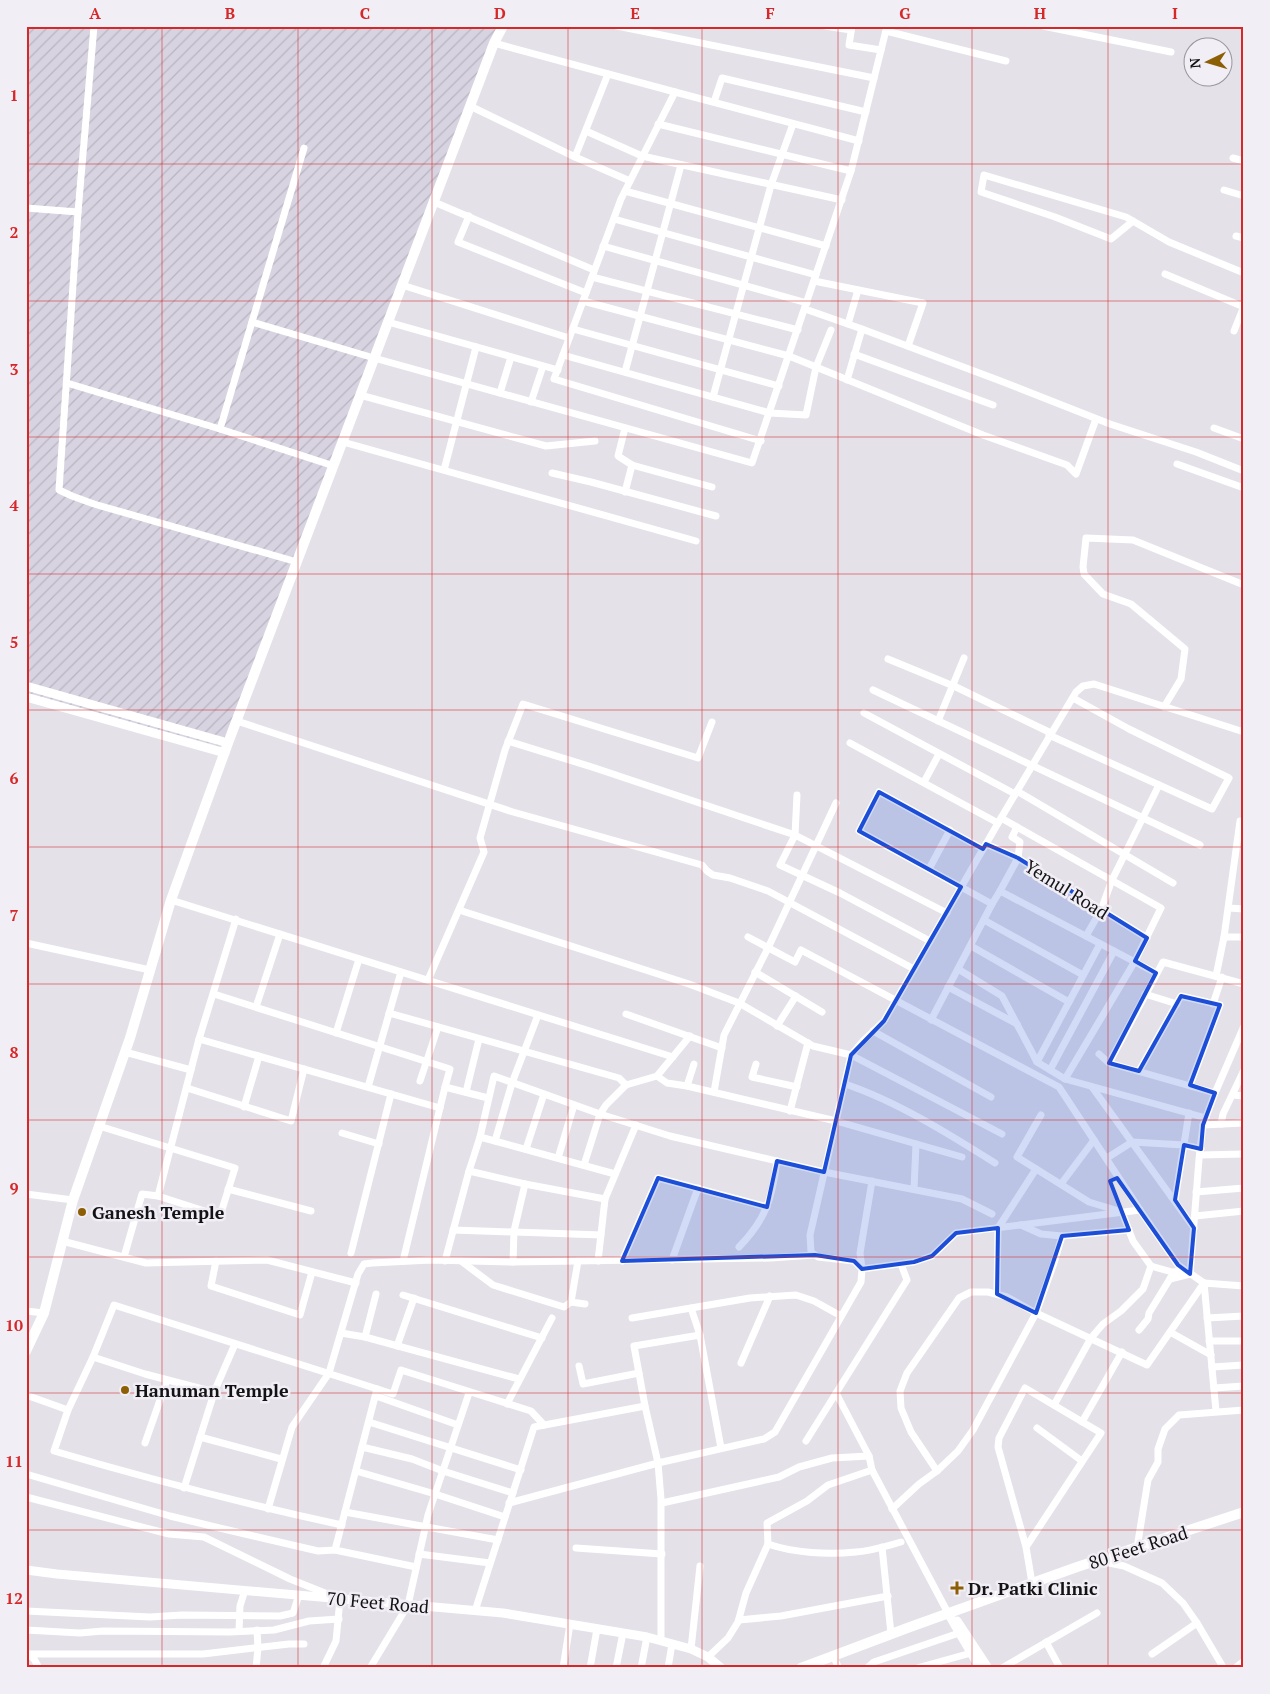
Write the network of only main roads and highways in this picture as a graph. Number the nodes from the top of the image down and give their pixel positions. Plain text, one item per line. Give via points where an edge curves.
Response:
1 (503, 26) edge
2 (26, 1350) edge
3 (1244, 1512) edge
4 (801, 1668) edge

1 - 2 main road via 374,358 171,900 125,1052 73,1200 44,1313
3 - 4 main road, 80 Feet Road via 1032,1583 950,1616

